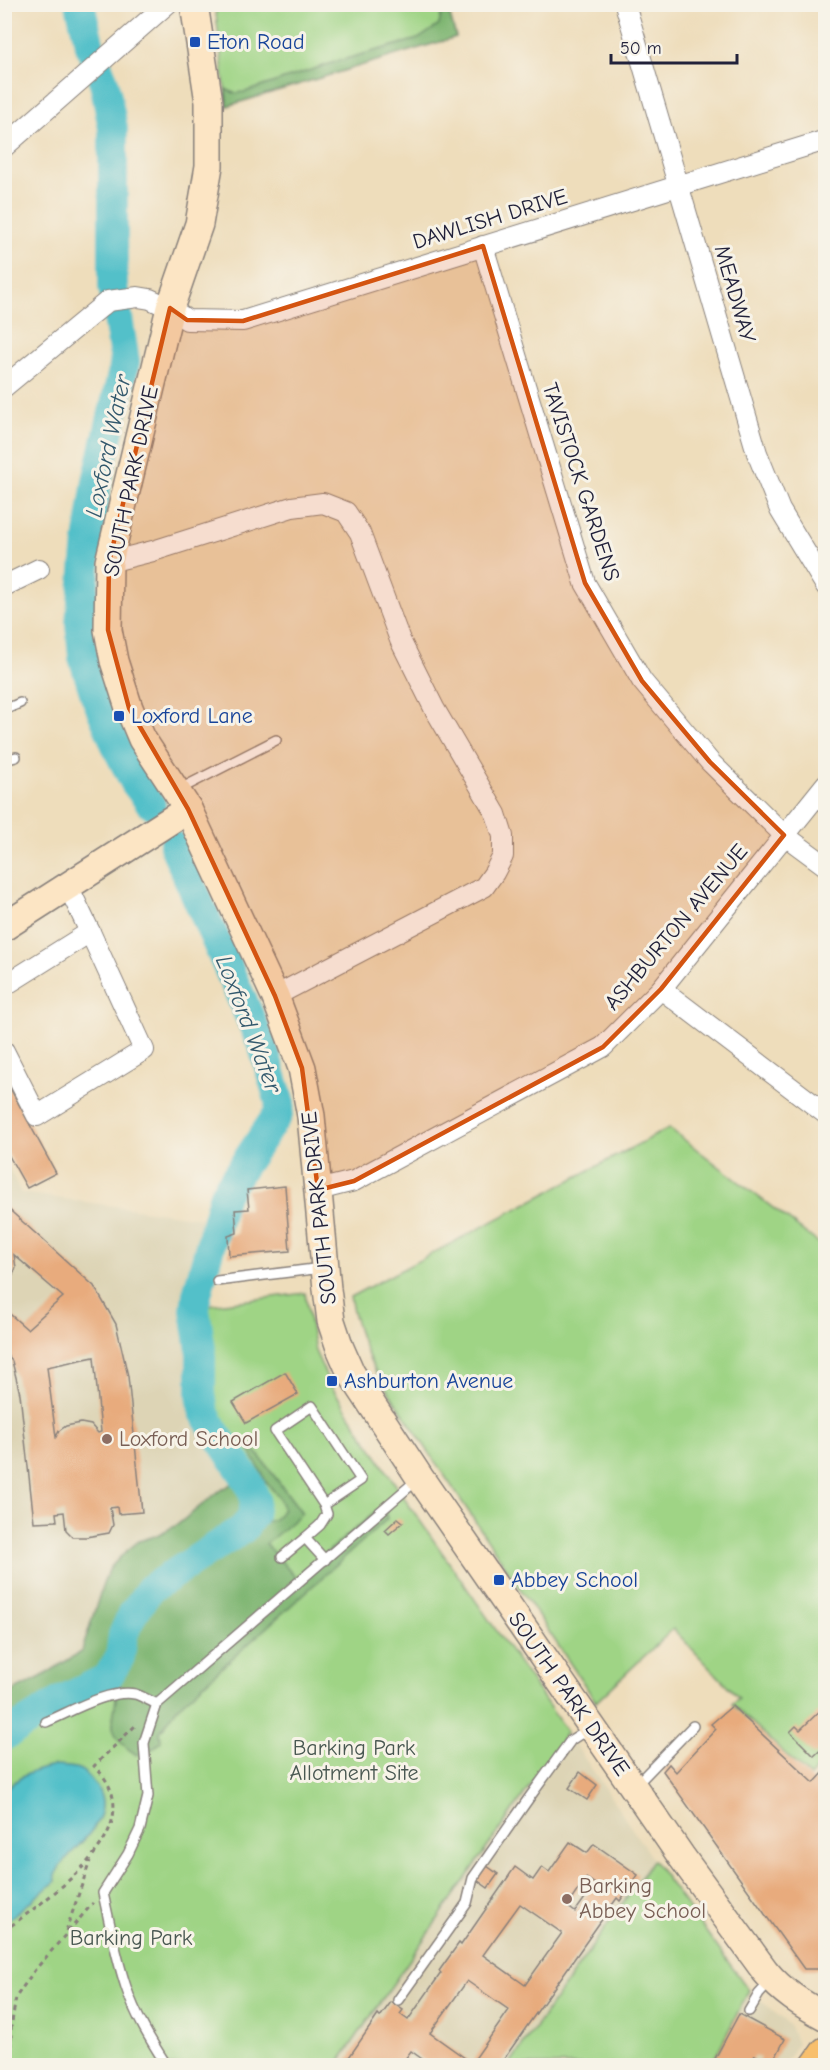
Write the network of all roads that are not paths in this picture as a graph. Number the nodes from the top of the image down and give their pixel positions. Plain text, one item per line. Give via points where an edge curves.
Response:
1 (167, 4) edge
2 (194, 4) edge
3 (625, 4) edge
4 (825, 140) edge
5 (4, 147) edge
6 (678, 185) junction
7 (483, 246) junction
8 (170, 308) junction
9 (4, 387) edge
10 (109, 562) junction
11 (39, 569) dead end
12 (4, 586) edge
13 (825, 586) edge
14 (20, 703) dead end
15 (4, 710) edge
16 (276, 740) dead end
17 (16, 757) dead end
18 (4, 760) edge
19 (825, 784) edge
20 (171, 813) junction
21 (784, 835) junction
22 (825, 866) edge
23 (68, 886) junction
24 (4, 927) edge
25 (90, 932) junction
26 (4, 986) edge
27 (661, 989) junction
28 (275, 996) junction
29 (4, 1051) edge
30 (825, 1114) edge
31 (318, 1190) junction
32 (324, 1268) junction
33 (217, 1281) dead end
34 (420, 1478) junction
35 (324, 1505) junction
36 (305, 1538) junction
37 (282, 1557) dead end
38 (325, 1560) junction
39 (157, 1704) junction
40 (46, 1722) dead end
41 (592, 1726) junction
42 (693, 1726) dead end
43 (634, 1787) junction
44 (772, 1979) junction
45 (398, 2000) dead end
46 (749, 2011) dead end
47 (825, 2017) edge
48 (825, 2052) edge
49 (167, 2066) edge
50 (816, 2066) edge

1 - 5 street
2 - 8 street, SOUTH PARK DRIVE via 209,102 209,166 199,224
3 - 6 street, MEADWAY
4 - 6 street, DAWLISH DRIVE
6 - 7 street, DAWLISH DRIVE
6 - 13 street, MEADWAY via 757,453 780,510
7 - 8 street, DAWLISH DRIVE via 243,321 187,320
7 - 21 street, TAVISTOCK GARDENS via 585,583 642,681 710,762
8 - 9 street, DAWLISH DRIVE via 138,297 115,300
8 - 10 street, SOUTH PARK DRIVE
10 - 20 street, SOUTH PARK DRIVE via 108,630 114,661
10 - 28 street via 292,507 323,503 346,512 360,533 399,640 495,814 503,836 503,856 484,887
11 - 12 street
14 - 15 lane
16 - 20 lane
17 - 18 lane
19 - 21 street, ASHBURTON AVENUE
20 - 23 street
20 - 28 street, SOUTH PARK DRIVE
21 - 22 street, TAVISTOCK GARDENS
21 - 27 street, ASHBURTON AVENUE
23 - 24 street
23 - 25 street
25 - 26 street
25 - 29 street via 144,1050 37,1116
27 - 30 street
27 - 31 street, ASHBURTON AVENUE via 603,1047 354,1181
28 - 31 street, SOUTH PARK DRIVE via 302,1068
31 - 32 street, SOUTH PARK DRIVE
32 - 33 lane
32 - 34 street, SOUTH PARK DRIVE via 331,1321 344,1356 374,1410
34 - 38 lane
34 - 41 street, SOUTH PARK DRIVE
35 - 35 lane via 275,1431 312,1406 361,1480
35 - 36 lane via 327,1514
36 - 37 lane
36 - 38 lane
38 - 39 lane
39 - 40 lane via 135,1694 117,1695
39 - 49 lane via 144,1743 148,1796 140,1829 103,1893 127,1990
41 - 43 street, SOUTH PARK DRIVE
41 - 45 lane via 571,1740 543,1779 473,1878 468,1903
42 - 43 lane
43 - 44 street, SOUTH PARK DRIVE
44 - 46 lane
44 - 47 street, SOUTH PARK DRIVE via 792,1998
48 - 50 main road

